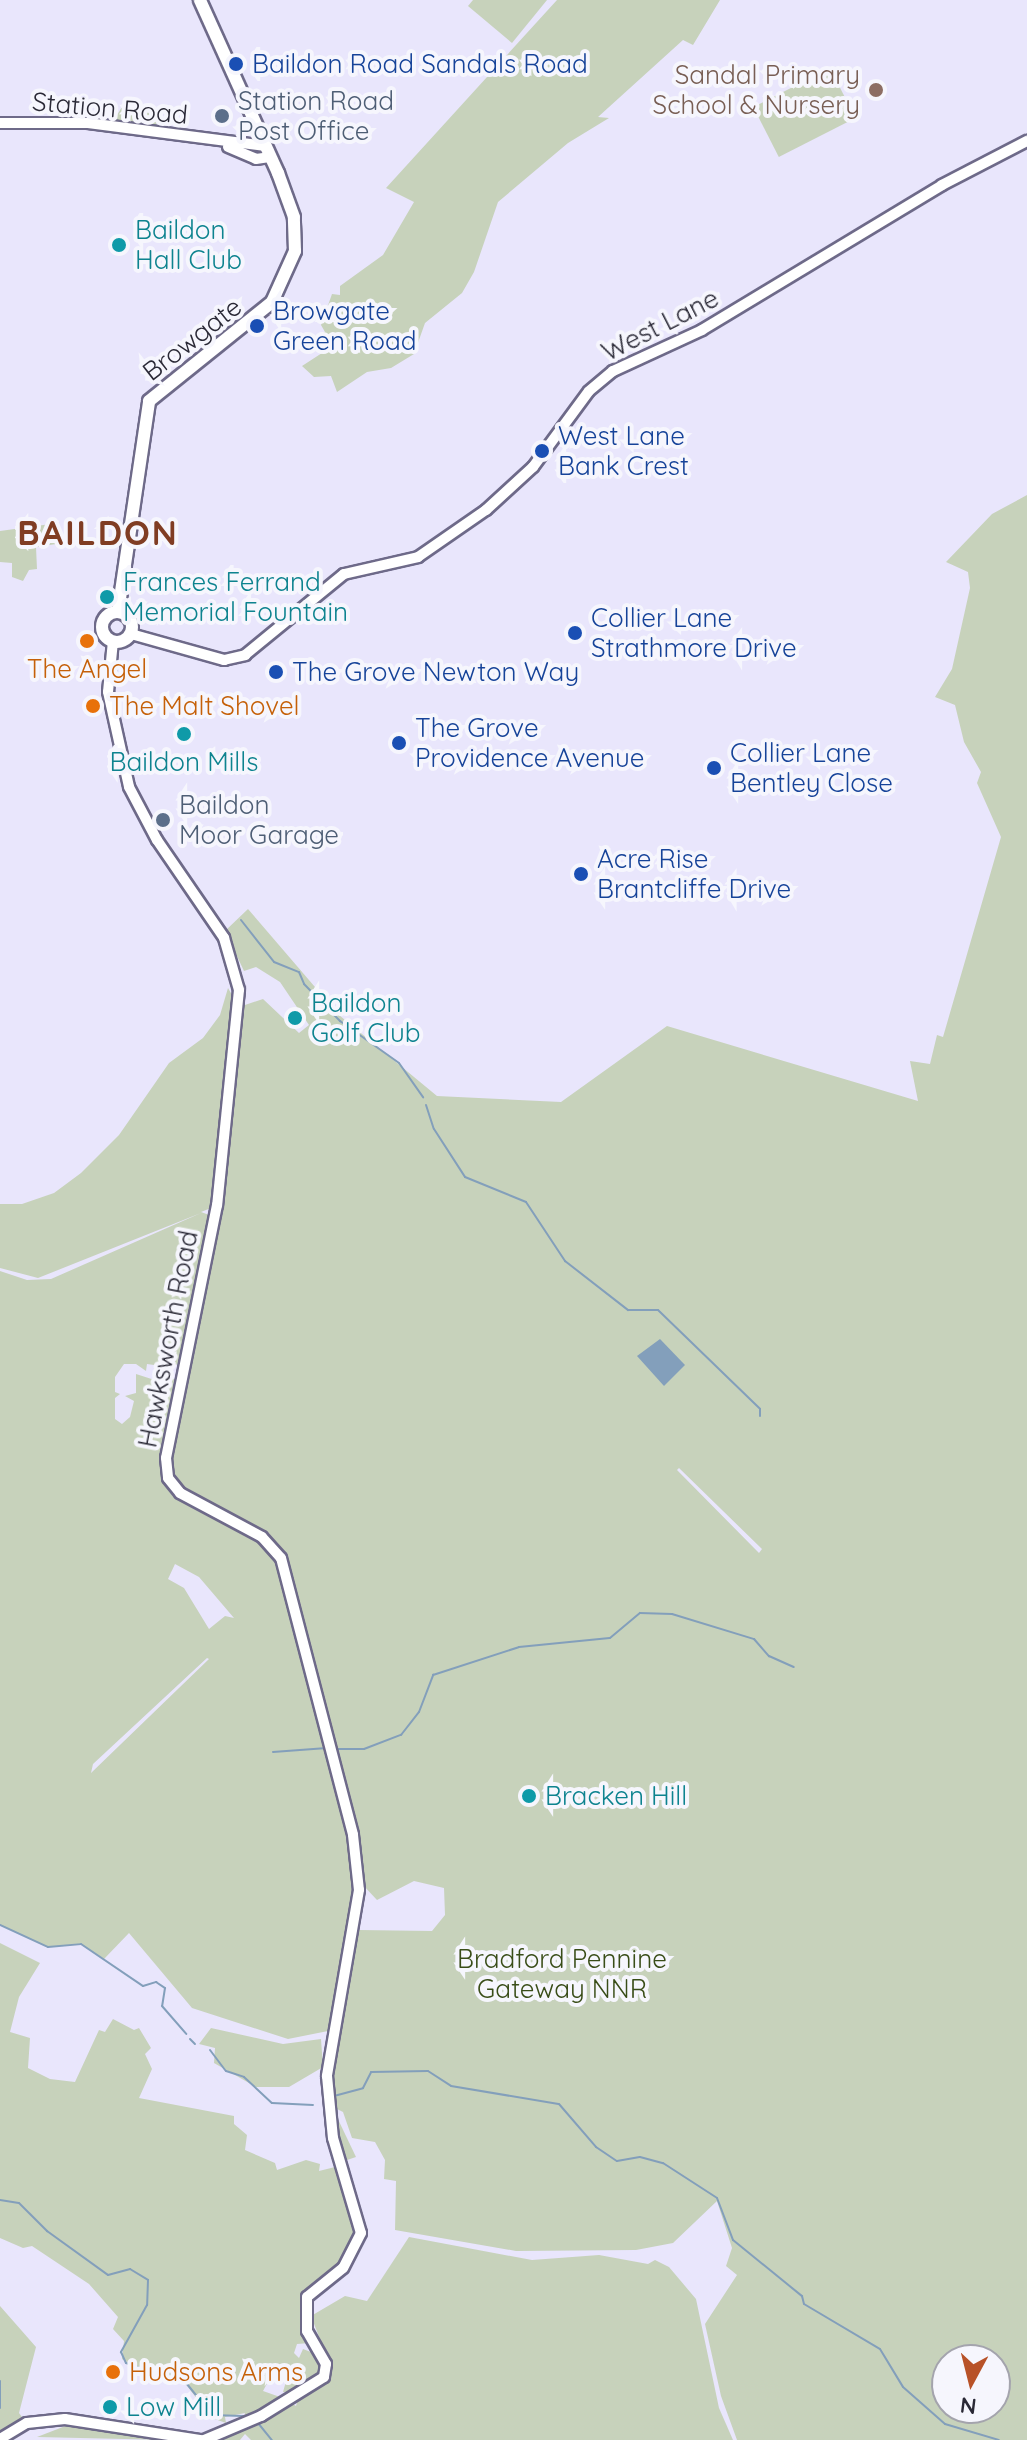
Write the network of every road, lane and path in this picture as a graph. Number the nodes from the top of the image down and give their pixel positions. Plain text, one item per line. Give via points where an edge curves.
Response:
1 (200, 0) edge
2 (0, 123) edge
3 (1027, 141) edge
4 (268, 151) junction
5 (118, 612) junction
6 (131, 634) junction
7 (113, 641) junction
8 (0, 2439) edge
9 (202, 2440) edge

1 - 4 main road
2 - 4 street, Station Road via 88,123
3 - 6 street, West Lane via 942,185 702,330 613,371 589,391 526,475 486,510 425,553 344,574 233,661
4 - 5 main road, Browgate via 294,217 295,251 272,302 149,401
5 - 6 main road via 130,619
5 - 7 main road, Browgate via 102,625
6 - 7 main road
7 - 9 street, Hawksworth Road via 108,692 129,787 235,964 239,1007 217,1205 166,1467 180,1493 262,1537 288,1575 353,1835 359,1890 327,2076 341,2171 361,2233 343,2268 307,2297 307,2331 326,2364 324,2377 261,2416
8 - 9 street via 27,2423 65,2419

